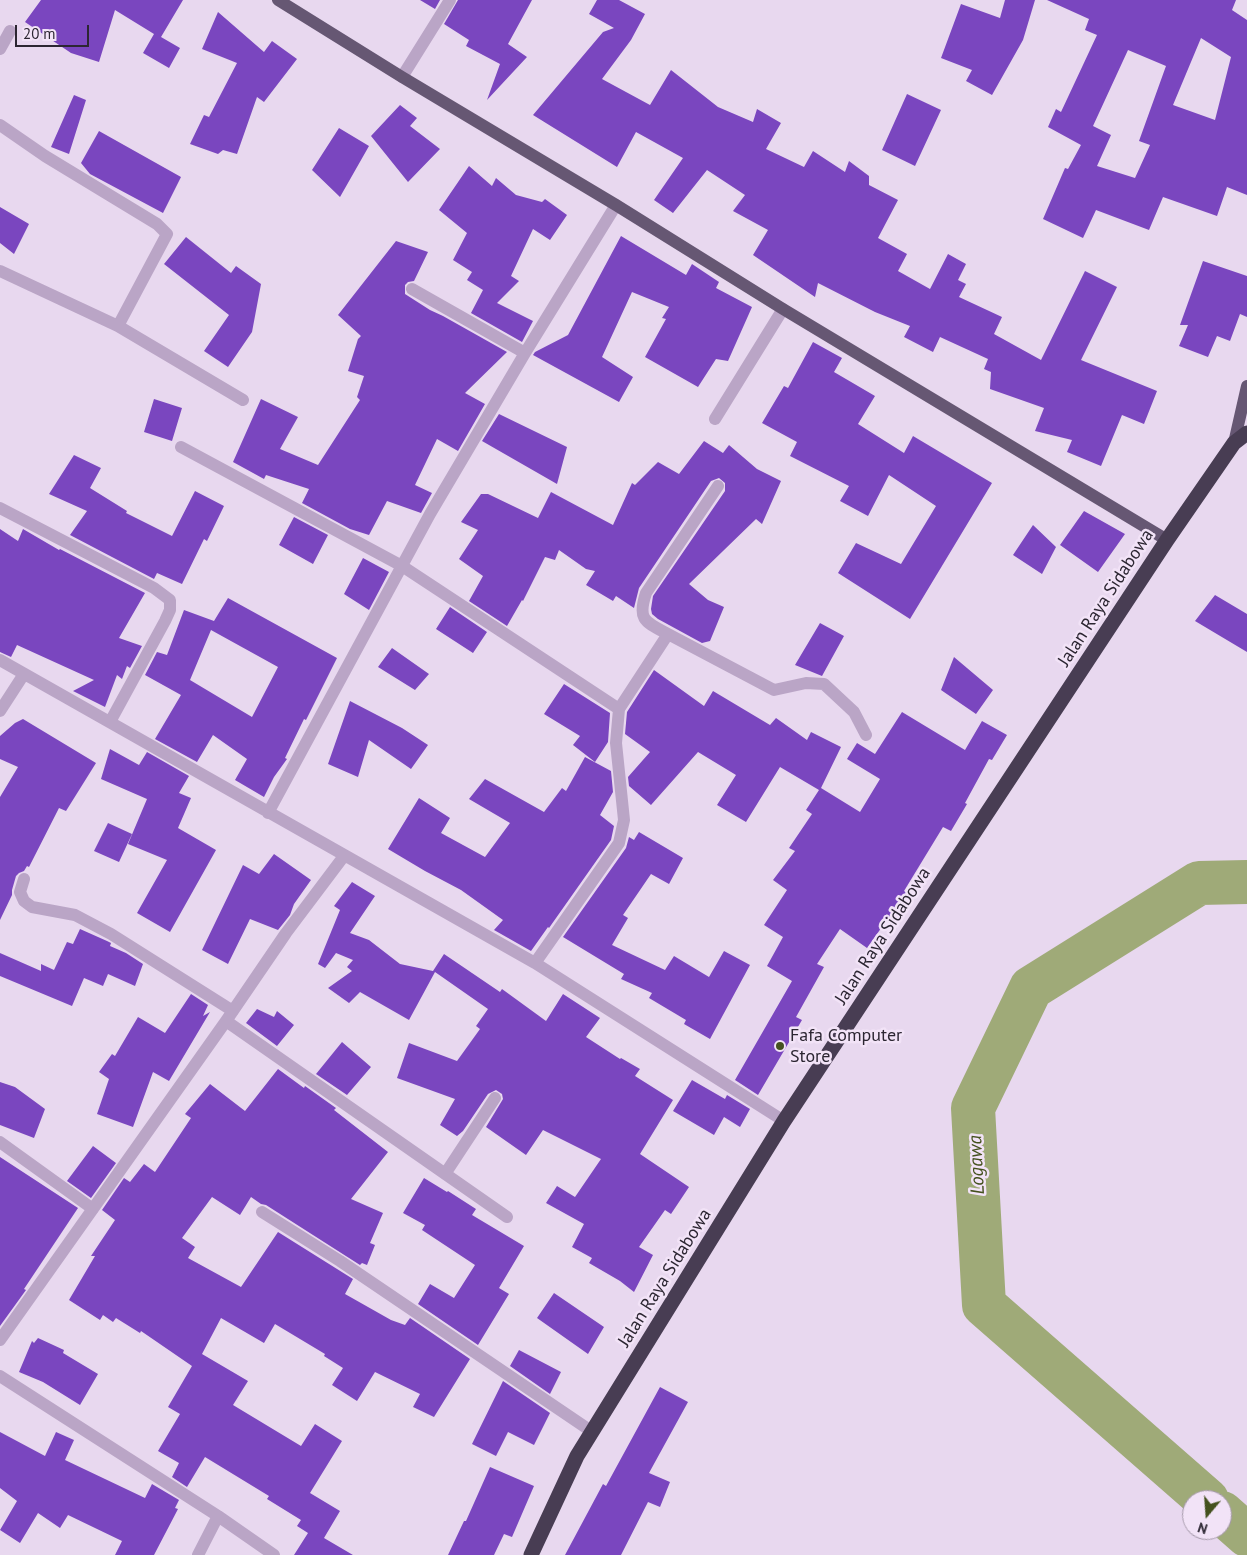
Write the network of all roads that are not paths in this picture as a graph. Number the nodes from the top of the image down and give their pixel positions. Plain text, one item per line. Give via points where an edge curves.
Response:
1 (278, 0) edge
2 (450, 0) edge
3 (10, 31) dead end
4 (0, 49) edge
5 (402, 77) junction
6 (0, 125) edge
7 (616, 204) junction
8 (0, 271) edge
9 (412, 289) dead end
10 (783, 310) junction
11 (118, 326) junction
12 (525, 353) junction
13 (1247, 386) edge
14 (243, 400) dead end
15 (715, 419) dead end
16 (1247, 433) edge
17 (1234, 443) junction
18 (181, 447) dead end
19 (718, 486) dead end
20 (0, 508) edge
21 (1167, 540) junction
22 (402, 566) junction
23 (668, 634) junction
24 (0, 660) edge
25 (24, 674) junction
26 (619, 709) junction
27 (0, 711) edge
28 (110, 722) junction
29 (866, 735) dead end
30 (268, 813) junction
31 (344, 856) junction
32 (24, 879) dead end
33 (535, 963) junction
34 (230, 1016) junction
35 (495, 1098) dead end
36 (784, 1121) junction
37 (0, 1142) edge
38 (445, 1174) junction
39 (93, 1209) junction
40 (262, 1212) dead end
41 (508, 1217) dead end
42 (0, 1340) edge
43 (0, 1376) edge
44 (591, 1431) junction
45 (218, 1516) junction
46 (198, 1555) edge
47 (274, 1555) edge
48 (531, 1555) edge

1 - 5 main road
2 - 5 street
3 - 4 street
5 - 7 main road
6 - 11 street via 157,224 167,234
7 - 10 main road
7 - 12 street
8 - 11 street
9 - 12 street
10 - 15 street
10 - 21 main road
11 - 14 street
12 - 22 street
13 - 17 main road
16 - 17 highway, Jalan Raya Sidabowa
17 - 21 highway, Jalan Raya Sidabowa
18 - 22 street
19 - 23 street via 646,593 642,613 647,623
20 - 28 street via 154,588 170,600 165,621
21 - 36 highway, Jalan Raya Sidabowa
22 - 26 street
22 - 30 street
23 - 26 street
23 - 29 street via 774,690 806,683 824,684 854,712
24 - 25 street
25 - 27 street
25 - 28 street
26 - 33 street via 616,743 624,820 619,843
28 - 30 street
30 - 31 street
31 - 33 street
31 - 34 street via 286,933
32 - 34 street via 20,892 32,907 75,914 111,934
33 - 36 street
34 - 38 street
34 - 39 street
35 - 38 street
36 - 44 highway, Jalan Raya Sidabowa
37 - 39 street
38 - 41 street
39 - 42 street
40 - 44 street
43 - 45 street
44 - 48 highway, Jalan Raya Sidabowa
45 - 46 street
45 - 47 street

